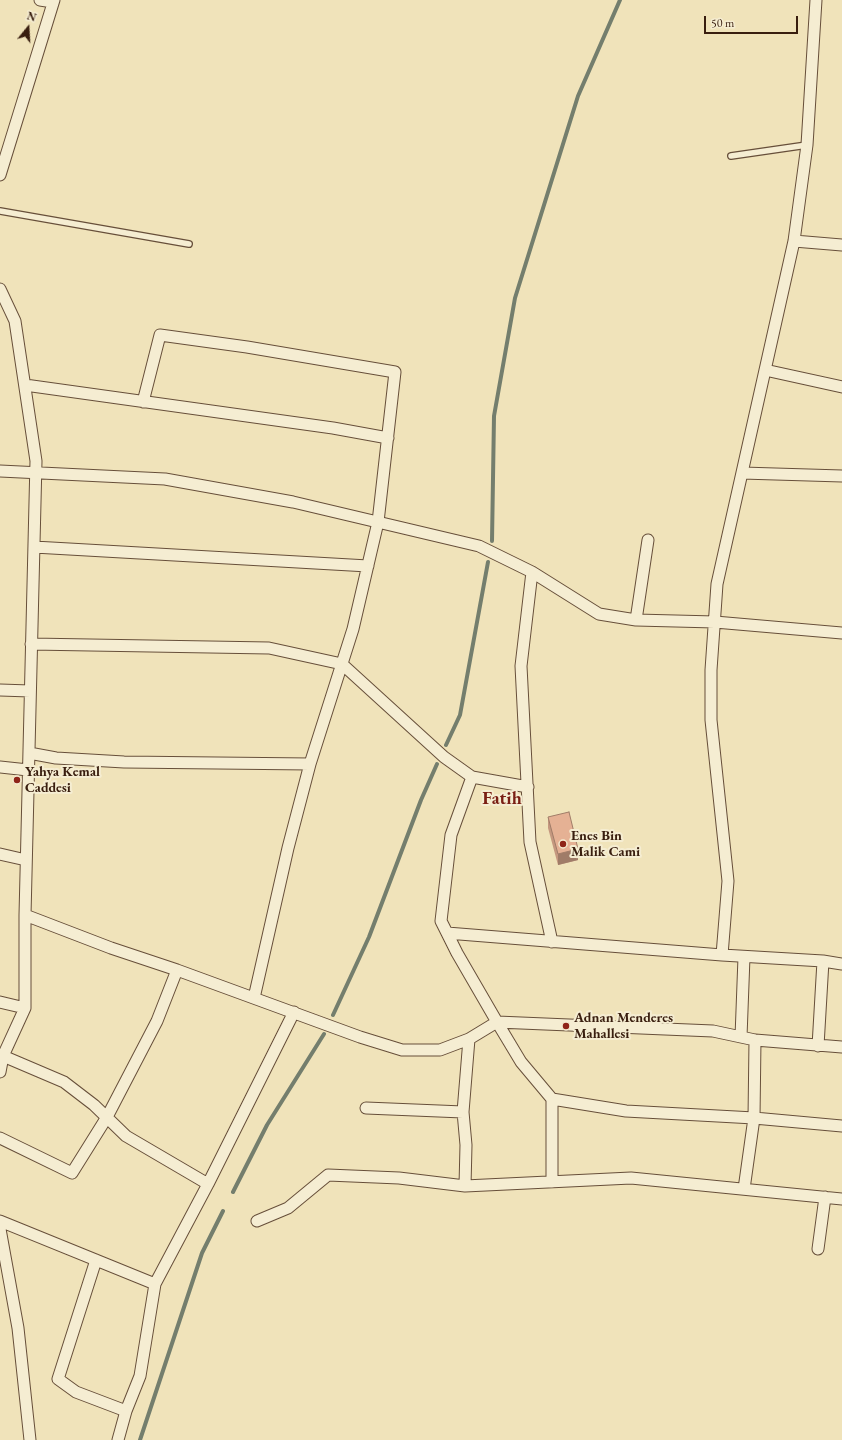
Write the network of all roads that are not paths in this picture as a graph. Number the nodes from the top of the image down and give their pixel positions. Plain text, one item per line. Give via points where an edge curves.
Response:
1 (40, 0) edge
2 (816, 0) edge
3 (53, 1) edge
4 (808, 145) junction
5 (731, 156) dead end
6 (0, 175) edge
7 (0, 211) edge
8 (794, 241) junction
9 (190, 244) dead end
10 (842, 245) edge
11 (0, 289) edge
12 (765, 370) junction
13 (25, 385) junction
14 (842, 387) edge
15 (143, 402) junction
16 (388, 438) junction
17 (0, 471) edge
18 (35, 472) junction
19 (742, 473) junction
20 (842, 476) edge
21 (378, 522) junction
22 (648, 540) dead end
23 (34, 547) junction
24 (368, 566) junction
25 (532, 572) junction
26 (636, 620) junction
27 (715, 622) junction
28 (842, 633) edge
29 (31, 644) junction
30 (342, 664) junction
31 (0, 690) edge
32 (30, 691) junction
33 (29, 753) junction
34 (310, 764) junction
35 (0, 768) edge
36 (28, 770) junction
37 (472, 777) junction
38 (528, 787) junction
39 (0, 854) edge
40 (26, 860) junction
41 (25, 915) junction
42 (447, 933) junction
43 (552, 942) junction
44 (722, 956) junction
45 (744, 957) junction
46 (823, 961) junction
47 (842, 964) edge
48 (177, 970) junction
49 (254, 998) junction
50 (0, 1002) edge
51 (26, 1008) junction
52 (294, 1012) junction
53 (496, 1022) junction
54 (741, 1037) junction
55 (469, 1039) junction
56 (755, 1040) junction
57 (818, 1046) junction
58 (842, 1047) edge
59 (2, 1056) junction
60 (0, 1072) edge
61 (552, 1099) junction
62 (366, 1108) dead end
63 (463, 1112) junction
64 (107, 1117) junction
65 (754, 1118) junction
66 (842, 1126) edge
67 (0, 1138) edge
68 (552, 1182) junction
69 (208, 1184) junction
70 (464, 1186) junction
71 (744, 1189) junction
72 (825, 1197) junction
73 (842, 1199) edge
74 (0, 1221) edge
75 (257, 1222) dead end
76 (0, 1229) edge
77 (818, 1249) dead end
78 (96, 1260) junction
79 (155, 1284) junction
80 (126, 1411) junction
81 (30, 1440) edge
82 (118, 1440) edge

1 - 3 street
2 - 4 street
3 - 6 street
4 - 5 lane
4 - 8 street
7 - 9 lane
8 - 10 street
8 - 12 street
11 - 13 street via 15,321
12 - 14 street
12 - 19 street
13 - 15 street
13 - 18 street via 36,461
15 - 16 street
15 - 16 street via 160,335 247,347 395,372
16 - 21 street
17 - 18 street
18 - 21 street via 165,479 293,502
18 - 23 street
19 - 20 street
19 - 27 street via 717,584
21 - 24 street
21 - 25 street via 479,546
22 - 26 street
23 - 24 street
23 - 29 street
24 - 30 street
25 - 26 street via 599,614
25 - 38 street via 521,666
26 - 27 street
27 - 28 street
27 - 44 street via 711,670 711,720 728,881
29 - 30 street via 269,648
29 - 32 street
30 - 34 street
30 - 37 street via 444,756
31 - 32 street
32 - 33 street
33 - 34 street via 56,758 124,762
33 - 36 street
34 - 49 street
35 - 36 street
36 - 40 street
37 - 38 street
37 - 42 street via 451,835 440,921
38 - 43 street via 530,842
39 - 40 street
40 - 41 street
41 - 48 street
41 - 51 street
42 - 43 street
42 - 53 street
43 - 44 street
44 - 45 street
45 - 46 street
45 - 54 street
46 - 47 street
46 - 57 street
48 - 49 street
48 - 64 street via 157,1021
49 - 52 street
50 - 51 street
51 - 59 street
52 - 55 street via 402,1050 440,1050
52 - 69 street
53 - 54 street via 713,1031
53 - 55 street
53 - 61 street via 521,1062
54 - 56 street
55 - 63 street
56 - 57 street
56 - 65 street
57 - 58 street
59 - 60 street
59 - 64 street via 64,1082
61 - 65 street via 626,1111
61 - 68 street
62 - 63 street
63 - 70 street via 466,1145
64 - 67 street via 72,1173
64 - 69 street via 126,1136
65 - 66 street
65 - 71 street
68 - 70 street
68 - 71 street via 631,1178
69 - 79 street
70 - 75 street via 399,1178 328,1175 288,1208
71 - 72 street
72 - 73 street
72 - 77 street
74 - 78 street
76 - 81 street via 18,1328
78 - 79 street
78 - 80 street via 58,1379 76,1392
79 - 80 street via 140,1376
80 - 82 street

